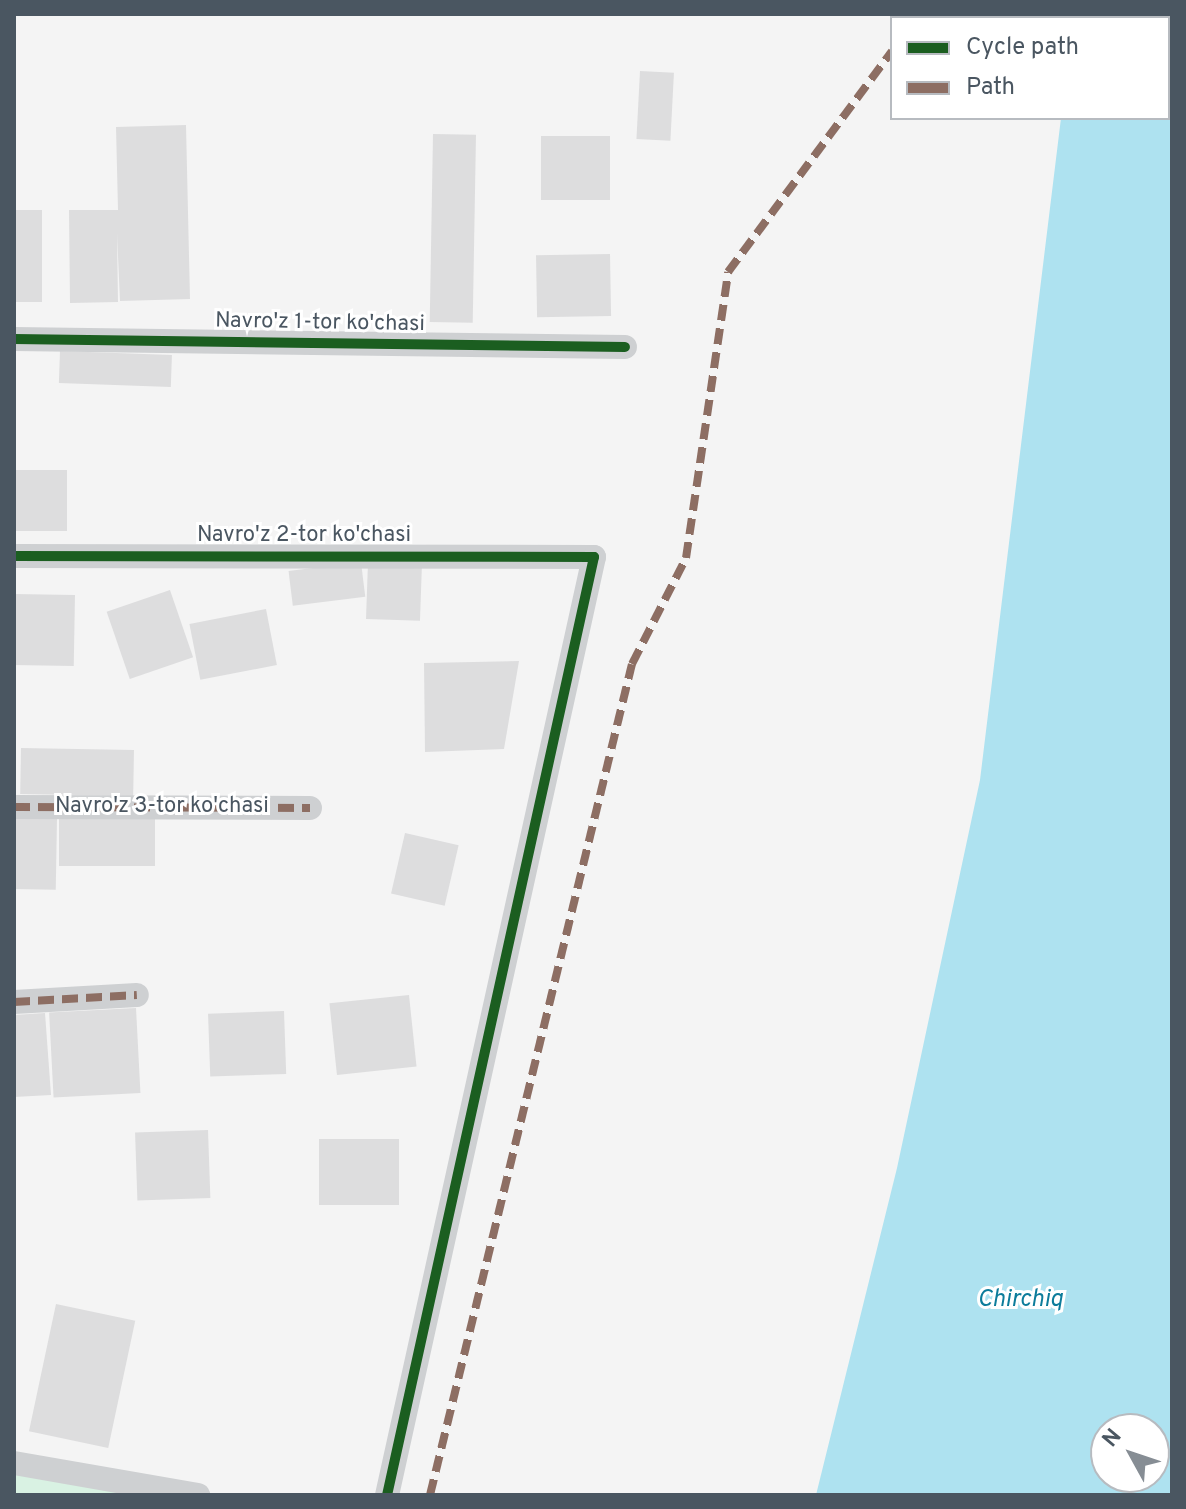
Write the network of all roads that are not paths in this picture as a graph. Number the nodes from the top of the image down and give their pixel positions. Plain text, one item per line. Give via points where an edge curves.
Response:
1 (14, 339) edge
2 (625, 347) dead end
3 (14, 556) edge
4 (14, 807) edge
5 (310, 808) dead end
6 (137, 995) dead end
7 (14, 1002) edge
8 (14, 1463) edge
9 (198, 1495) edge
10 (387, 1495) edge

1 - 2 street, Navro'z 1-tor ko'chasi
3 - 10 street, Navro'z 2-tor ko'chasi via 594,557
4 - 5 street, Navro'z 3-tor ko'chasi
6 - 7 street
8 - 9 street

